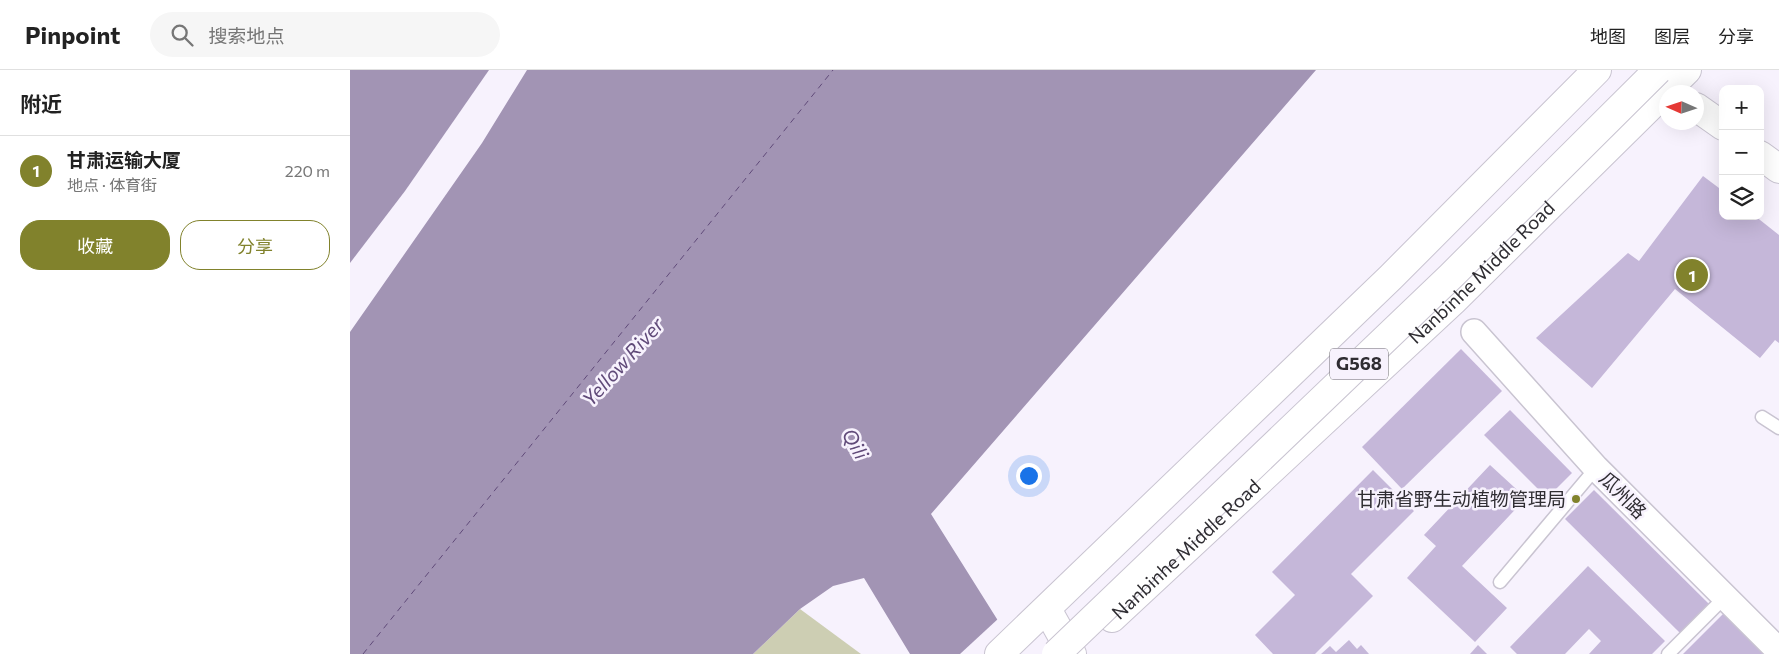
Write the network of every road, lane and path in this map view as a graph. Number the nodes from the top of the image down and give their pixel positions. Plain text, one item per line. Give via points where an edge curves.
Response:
1 (1597, 70) edge
2 (1646, 70) edge
3 (1673, 80) edge
4 (1704, 113) edge
5 (1719, 123) edge
6 (1764, 158) edge
7 (1779, 170) edge
8 (1474, 332) dead end
9 (1762, 417) dead end
10 (1779, 428) edge
11 (1596, 468) junction
12 (1500, 582) dead end
13 (1725, 597) junction
14 (1039, 617) junction
15 (1779, 651) edge
16 (999, 654) edge
17 (1056, 654) edge
18 (1074, 654) edge
19 (1668, 654) edge

1 - 14 main road, G568 via 1391,278
2 - 3 main road
3 - 17 main road, Nanbinhe Middle Road / G568, bridge via 1451,276
3 - 18 main road, Nanbinhe Middle Road via 1453,301
4 - 5 main road
6 - 7 main road
8 - 11 street, 瓜州路
9 - 10 lane
11 - 12 lane
11 - 13 street, 瓜州路
13 - 15 street, 瓜州路
13 - 19 lane
14 - 16 main road, G568
14 - 18 main road

